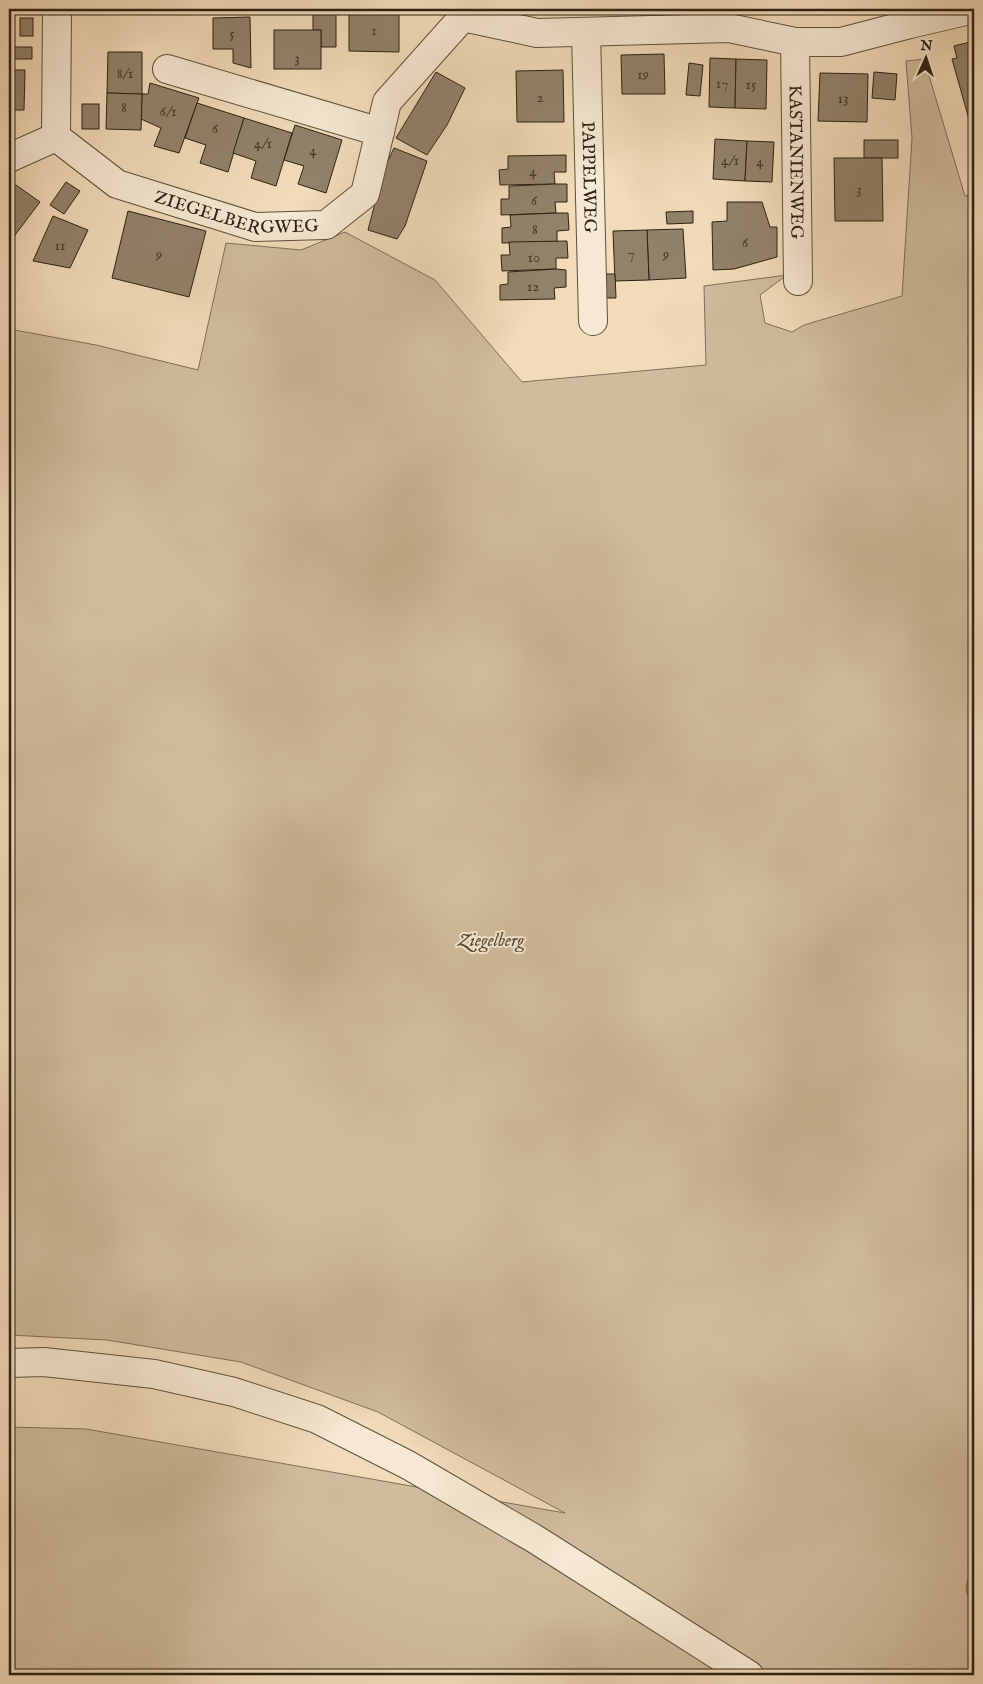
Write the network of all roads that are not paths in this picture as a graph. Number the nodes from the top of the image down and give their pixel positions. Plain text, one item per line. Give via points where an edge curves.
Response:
1 (57, 9) edge
2 (974, 9) edge
3 (463, 13) edge
4 (586, 32) junction
5 (795, 42) junction
6 (167, 69) dead end
7 (380, 132) junction
8 (56, 137) junction
9 (9, 158) edge
10 (798, 281) dead end
11 (594, 321) dead end
12 (9, 1363) edge
13 (749, 1675) edge

1 - 8 street
2 - 5 street via 841,42
3 - 4 street via 537,33
3 - 7 street, ZIEGELBERGWEG via 387,102
4 - 5 street via 728,28
4 - 11 street, PAPPELWEG
5 - 10 street, KASTANIENWEG
6 - 7 street
7 - 8 street, ZIEGELBERGWEG via 365,194 326,225 255,227 117,184
8 - 9 street
12 - 13 street via 44,1362 154,1374 234,1392 317,1419 408,1465 510,1524

